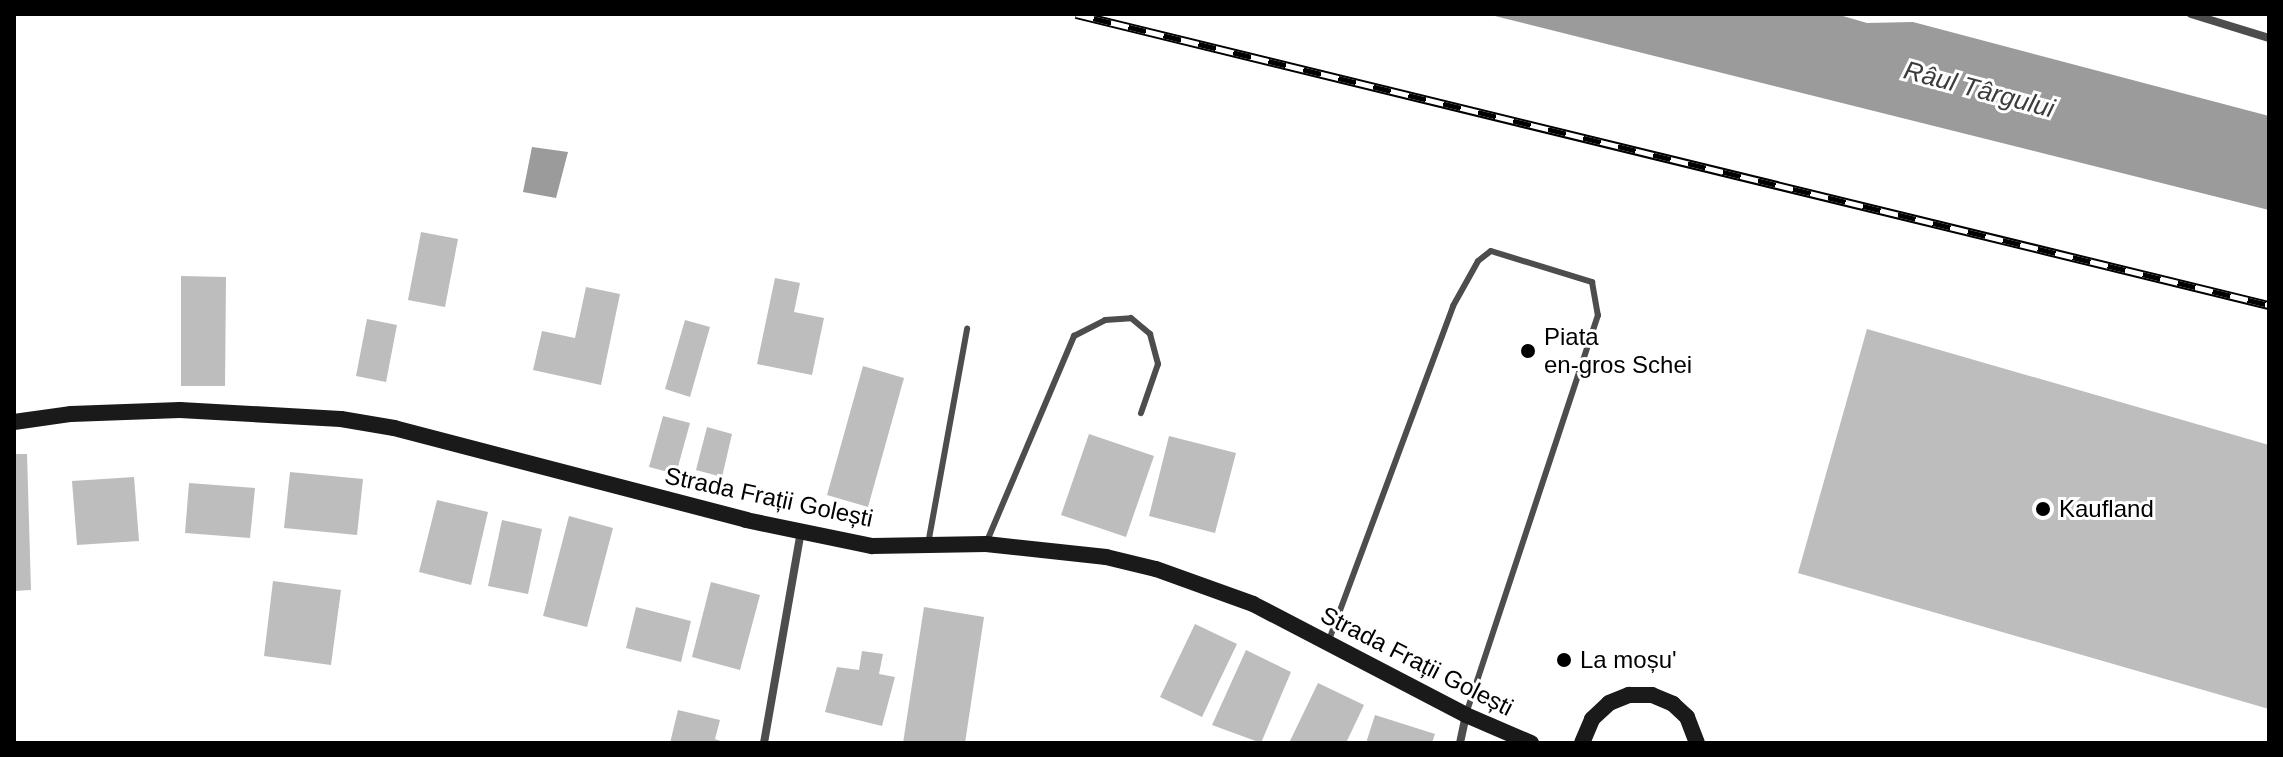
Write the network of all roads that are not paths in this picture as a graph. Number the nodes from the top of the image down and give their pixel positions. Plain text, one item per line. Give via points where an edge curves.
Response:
1 (2191, 14) edge
2 (2269, 38) edge
3 (967, 329) dead end
4 (1141, 413) dead end
5 (14, 422) edge
6 (801, 532) junction
7 (928, 544) junction
8 (986, 544) junction
9 (1327, 643) junction
10 (1466, 715) junction
11 (764, 743) edge
12 (1460, 743) edge
13 (1531, 743) edge
14 (1582, 743) edge
15 (1697, 743) edge

1 - 2 street
3 - 7 lane
4 - 8 lane via 1158,364 1150,334 1131,318 1105,320 1074,336
5 - 6 main road, Strada Frații Golești via 180,410 341,419
6 - 7 main road, Strada Frații Golești via 872,546
6 - 11 street
7 - 8 main road, Strada Frații Golești
8 - 9 main road, Strada Frații Golești via 1060,550 1156,569 1253,604
9 - 10 main road, Strada Frații Golești
9 - 10 lane via 1453,306 1478,261 1491,251 1592,282 1598,315
10 - 12 street
10 - 13 main road, Strada Frații Golești
14 - 15 main road via 1592,719 1609,703 1629,695 1652,695 1687,717

